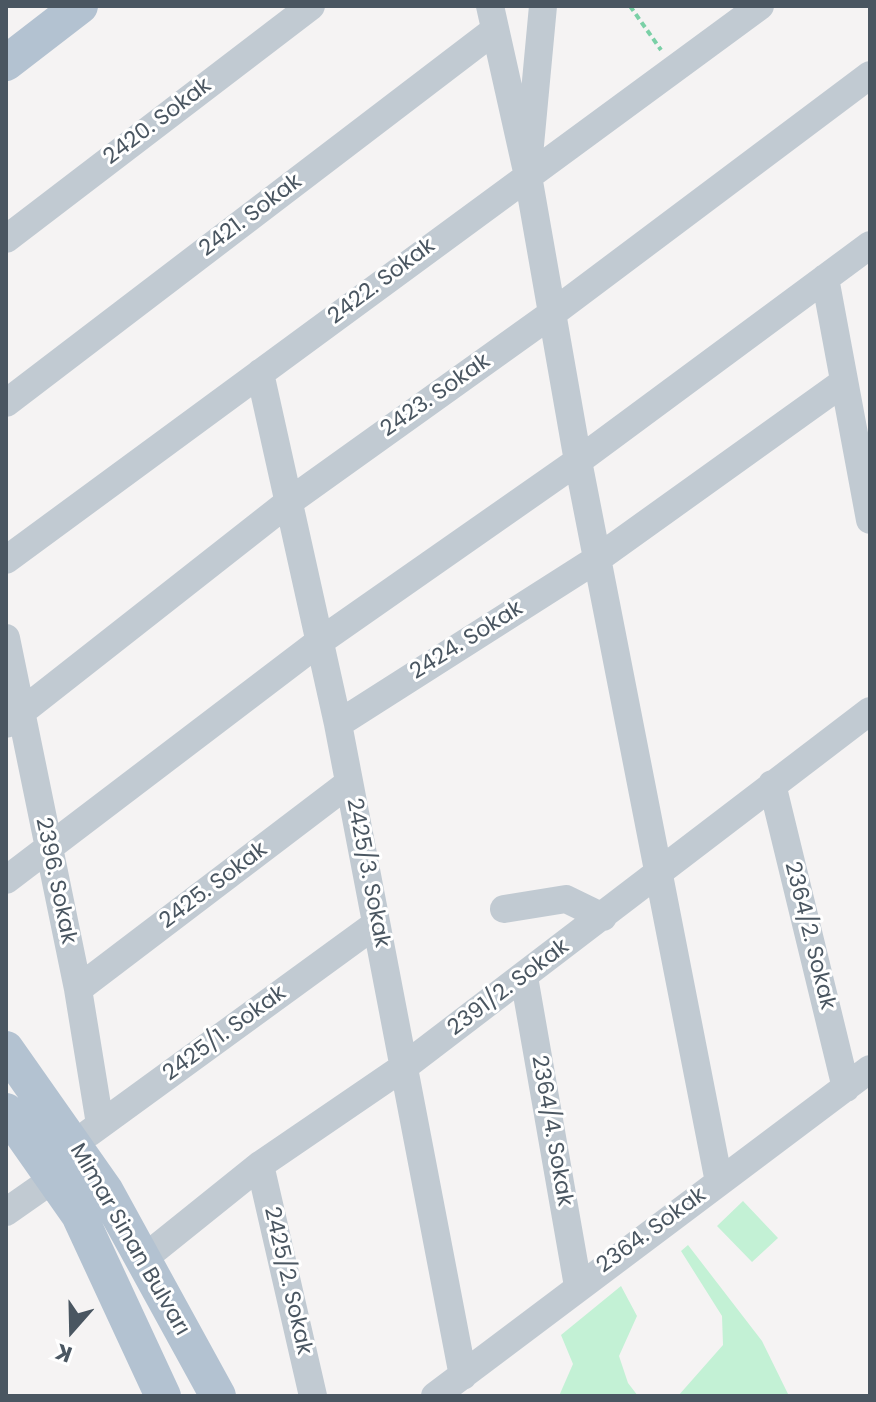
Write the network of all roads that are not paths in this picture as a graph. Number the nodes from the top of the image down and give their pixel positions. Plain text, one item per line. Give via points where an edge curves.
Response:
1 (80, 6) edge
2 (311, 6) edge
3 (543, 6) edge
4 (760, 6) edge
5 (493, 18) edge
6 (6, 63) edge
7 (870, 75) edge
8 (528, 176) junction
9 (6, 239) edge
10 (870, 245) edge
11 (825, 278) junction
12 (550, 315) junction
13 (260, 373) junction
14 (844, 382) junction
15 (6, 403) edge
16 (578, 461) junction
17 (290, 501) junction
18 (870, 520) edge
19 (597, 559) junction
20 (6, 560) edge
21 (6, 638) edge
22 (319, 642) junction
23 (870, 711) edge
24 (14, 718) edge
25 (338, 724) junction
26 (349, 783) junction
27 (772, 784) junction
28 (47, 846) junction
29 (660, 874) junction
30 (6, 880) edge
31 (504, 909) dead end
32 (603, 917) junction
33 (376, 924) junction
34 (524, 977) junction
35 (78, 989) junction
36 (6, 1049) edge
37 (405, 1066) junction
38 (870, 1069) edge
39 (846, 1088) junction
40 (6, 1111) edge
41 (88, 1135) junction
42 (260, 1165) junction
43 (56, 1177) junction
44 (719, 1182) junction
45 (6, 1212) edge
46 (143, 1259) junction
47 (578, 1286) junction
48 (463, 1376) junction
49 (163, 1396) edge
50 (218, 1396) edge
51 (313, 1396) edge
52 (435, 1396) edge

1 - 6 main road
2 - 9 street, 2420. Sokak
3 - 8 street
4 - 8 street, 2422. Sokak
5 - 8 street
5 - 15 street, 2421. Sokak
7 - 12 street, 2423. Sokak
8 - 12 street
8 - 13 street, 2422. Sokak
10 - 11 street
11 - 14 street
11 - 16 street
12 - 16 street
12 - 17 street, 2423. Sokak
13 - 17 street, 2425/3. Sokak
13 - 20 street, 2422. Sokak
14 - 18 street
14 - 19 street, 2424. Sokak
16 - 19 street
16 - 22 street
17 - 22 street, 2425/3. Sokak
17 - 24 street, 2423. Sokak
19 - 25 street, 2424. Sokak
19 - 29 street
21 - 24 street, 2396. Sokak
22 - 25 street, 2425/3. Sokak
22 - 28 street
23 - 27 street, 2391/2. Sokak
24 - 28 street, 2396. Sokak
25 - 26 street, 2425/3. Sokak
26 - 33 street, 2425/3. Sokak
26 - 35 street, 2425. Sokak
27 - 29 street, 2391/2. Sokak
27 - 39 street, 2364/2. Sokak
28 - 30 street
28 - 35 street, 2396. Sokak
29 - 32 street, 2391/2. Sokak
29 - 44 street
31 - 32 street via 566,899
32 - 34 street, 2391/2. Sokak
33 - 37 street, 2425/3. Sokak
33 - 41 street, 2425/1. Sokak
34 - 37 street, 2391/2. Sokak
34 - 47 street, 2364/4. Sokak
35 - 41 street, 2396. Sokak
36 - 41 main road, Mimar Sinan Bulvarı
37 - 42 street, 2391/2. Sokak
37 - 48 street, 2425/3. Sokak
38 - 39 street, 2364. Sokak
39 - 44 street, 2364. Sokak
40 - 43 main road, Mimar Sinan Bulvarı
41 - 46 main road, Mimar Sinan Bulvarı via 105,1190
42 - 46 street, 2391/2. Sokak
42 - 51 street, 2425/2. Sokak
43 - 45 street
43 - 49 main road, Mimar Sinan Bulvarı
44 - 47 street, 2364. Sokak
46 - 50 main road, Mimar Sinan Bulvarı
47 - 48 street, 2364. Sokak
48 - 52 street, 2364. Sokak

